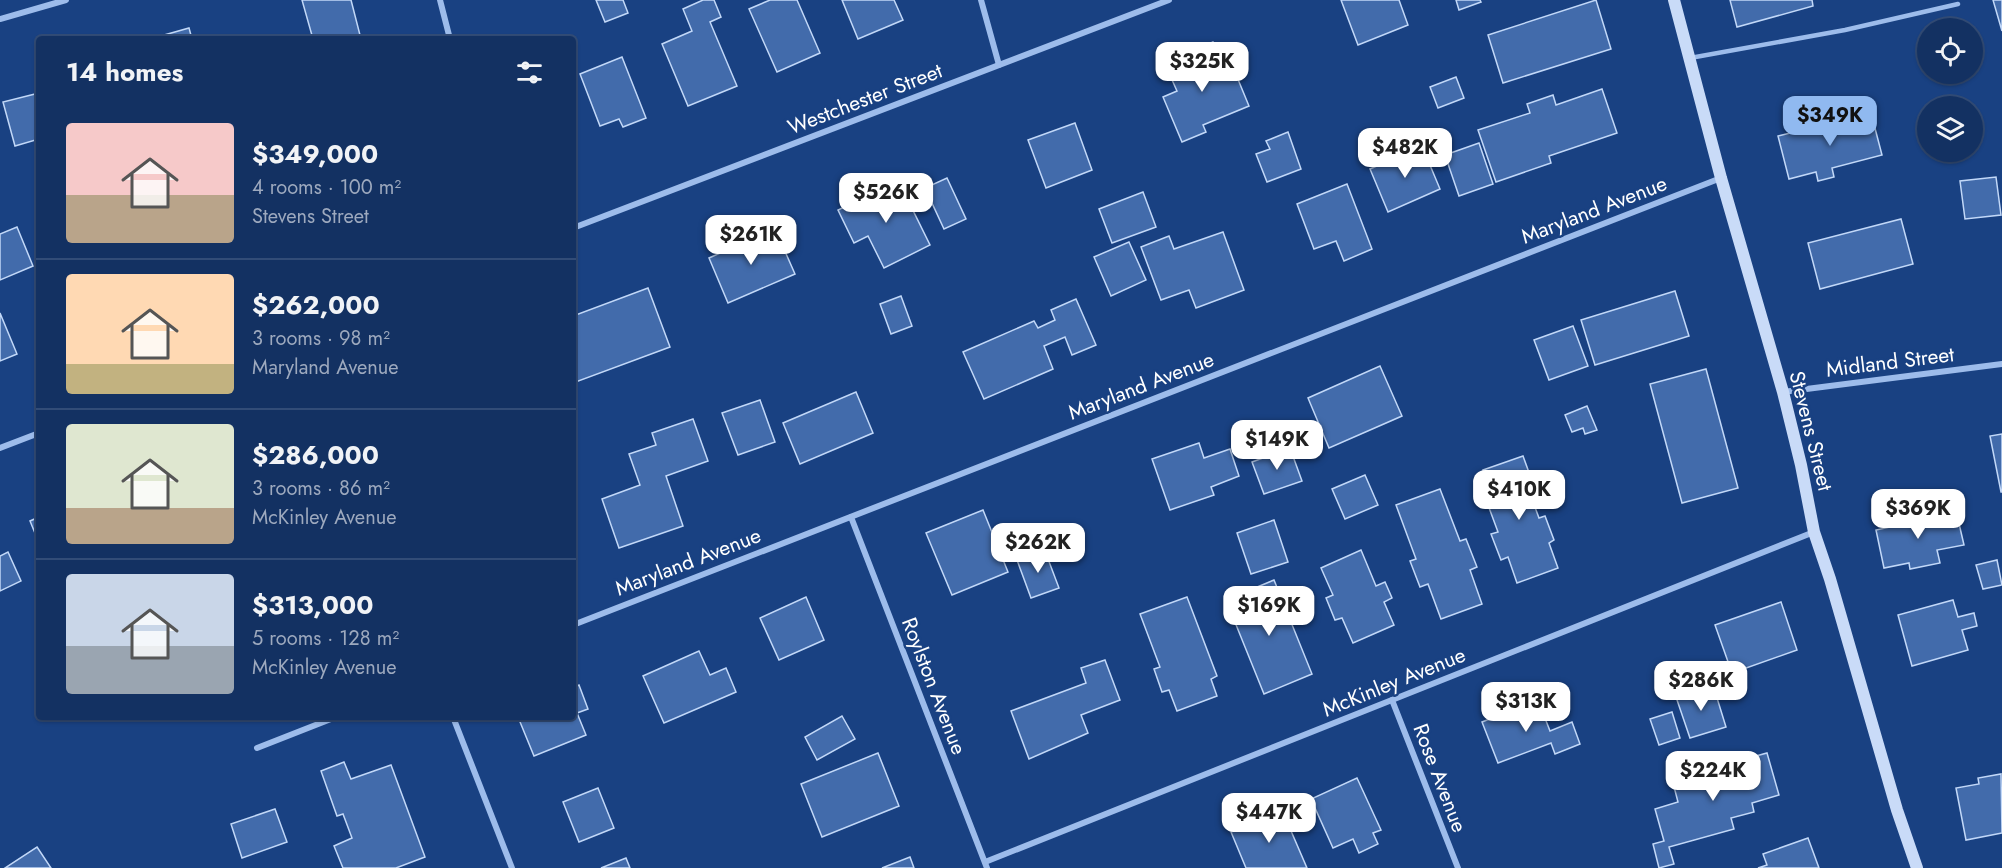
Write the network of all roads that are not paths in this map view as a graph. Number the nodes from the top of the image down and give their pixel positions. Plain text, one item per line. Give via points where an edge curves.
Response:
1 (66, 0) edge
2 (440, 0) edge
3 (981, 0) edge
4 (1169, 0) edge
5 (1674, 0) edge
6 (1958, 4) dead end
7 (0, 19) edge
8 (449, 36) edge
9 (1690, 58) junction
10 (999, 66) junction
11 (1721, 178) junction
12 (576, 227) edge
13 (2002, 364) edge
14 (1783, 392) junction
15 (36, 434) edge
16 (0, 448) edge
17 (851, 517) junction
18 (1814, 532) junction
19 (576, 624) edge
20 (1392, 700) junction
21 (328, 720) edge
22 (454, 720) edge
23 (257, 748) dead end
24 (986, 865) edge
25 (512, 868) edge
26 (1458, 868) edge
27 (1917, 868) edge

1 - 7 street
2 - 8 street
3 - 10 street
4 - 10 street, Westchester Street
5 - 9 main road, Stevens Street
6 - 9 lane via 1845,30
9 - 11 main road, Stevens Street
10 - 12 street, Westchester Street
11 - 14 main road, Stevens Street
11 - 17 street, Maryland Avenue
13 - 14 street, Midland Street
14 - 18 main road, Stevens Street
15 - 16 street
17 - 19 street, Maryland Avenue
17 - 24 street, Roylston Avenue
18 - 20 street, McKinley Avenue
18 - 27 main road, Stevens Street
20 - 24 street, McKinley Avenue
20 - 26 street, Rose Avenue
21 - 23 street
22 - 25 street

